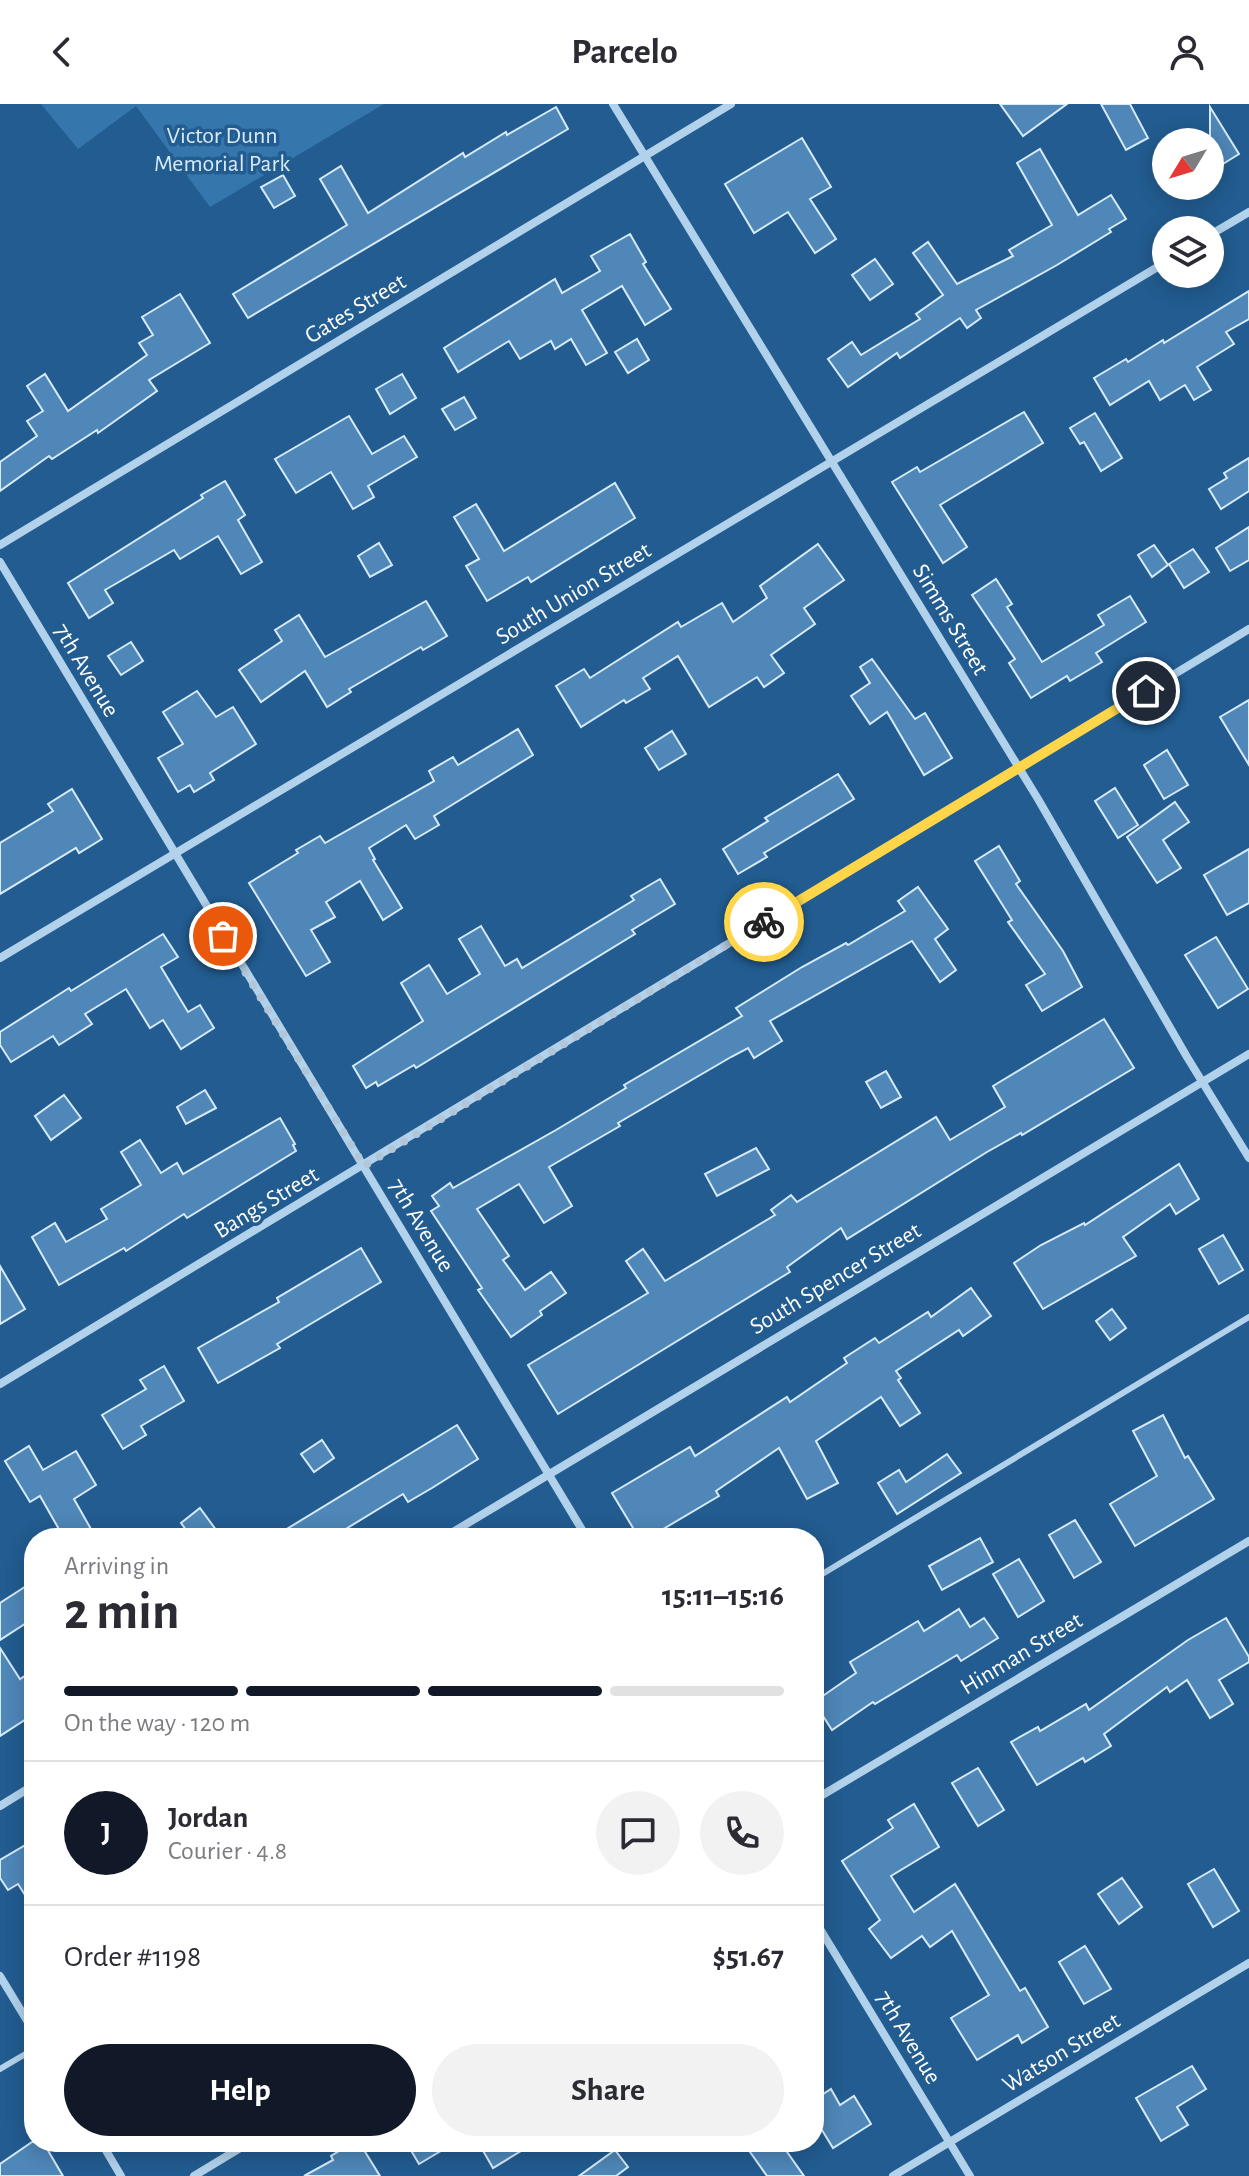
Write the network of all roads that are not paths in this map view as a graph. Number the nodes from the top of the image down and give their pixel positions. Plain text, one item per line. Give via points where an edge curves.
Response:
1 (613, 104) edge
2 (731, 104) edge
3 (645, 157) junction
4 (1249, 212) edge
5 (1224, 227) edge
6 (1152, 270) edge
7 (832, 462) junction
8 (0, 545) edge
9 (0, 562) edge
10 (1249, 629) edge
11 (1018, 767) junction
12 (173, 853) junction
13 (0, 958) edge
14 (1249, 1054) edge
15 (1202, 1082) junction
16 (1249, 1158) edge
17 (364, 1166) junction
18 (1249, 1317) edge
19 (0, 1384) edge
20 (549, 1473) junction
21 (459, 1528) edge
22 (581, 1528) edge
23 (1249, 1541) edge
24 (824, 1573) edge
25 (24, 1791) edge
26 (824, 1794) edge
27 (0, 1806) edge
28 (824, 1936) edge
29 (1249, 1963) edge
30 (0, 1976) edge
31 (24, 2016) edge
32 (24, 2055) edge
33 (0, 2069) edge
34 (949, 2142) junction
35 (107, 2152) edge
36 (234, 2152) edge
37 (121, 2176) edge
38 (194, 2176) edge
39 (893, 2176) edge
40 (970, 2176) edge

1 - 3 street, Simms Street
2 - 3 street, Gates Street
3 - 7 street, Simms Street
3 - 8 street, Gates Street
4 - 5 street
6 - 7 street, South Union Street
7 - 11 street, Simms Street
7 - 12 street, South Union Street
9 - 12 street, 7th Avenue
10 - 11 street, Bangs Street
11 - 15 street, Simms Street
11 - 17 street, Bangs Street
12 - 13 street, South Union Street
12 - 17 street, 7th Avenue
14 - 15 street, South Spencer Street
15 - 16 street, Simms Street
15 - 20 street, South Spencer Street
17 - 19 street, Bangs Street
17 - 20 street, 7th Avenue
18 - 24 lane
20 - 21 street, South Spencer Street
20 - 22 street, 7th Avenue
23 - 26 street, Hinman Street
25 - 27 street
28 - 34 street, 7th Avenue
29 - 34 street, Watson Street
30 - 31 street
32 - 33 lane
34 - 39 street, Watson Street
34 - 40 street, 7th Avenue
35 - 37 street
36 - 38 street

